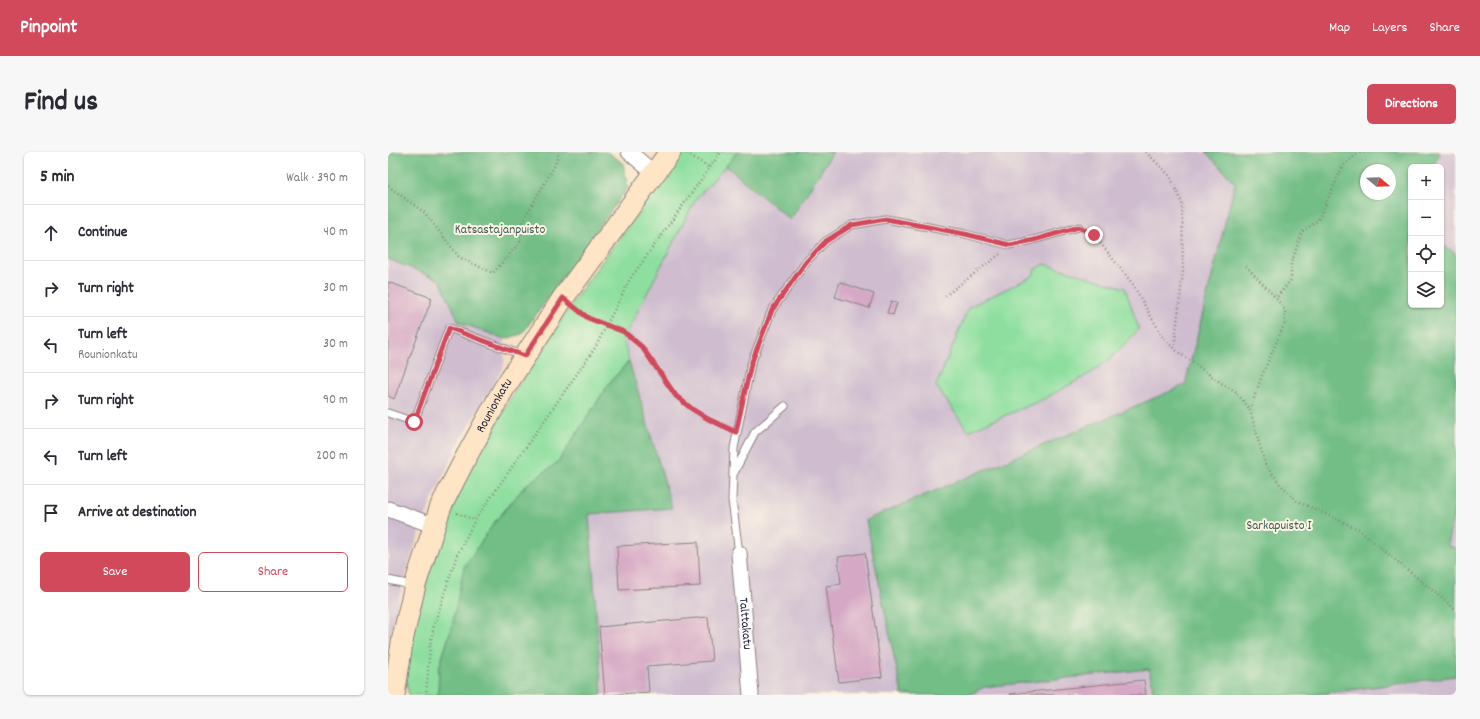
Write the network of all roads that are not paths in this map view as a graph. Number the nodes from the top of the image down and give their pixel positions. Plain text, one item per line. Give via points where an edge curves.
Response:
1 (629, 152) edge
2 (670, 152) edge
3 (655, 174) junction
4 (1079, 227) road end
5 (525, 356) junction
6 (785, 406) dead end
7 (388, 413) edge
8 (732, 476) junction
9 (388, 509) edge
10 (435, 526) junction
11 (739, 554) joint
12 (388, 580) edge
13 (415, 586) junction
14 (393, 689) edge
15 (751, 695) edge

1 - 3 street
2 - 3 main road, Rounionkatu
3 - 5 main road, Rounionkatu via 563,298
4 - 8 lane via 1010,245 886,219 852,225 826,241 806,262 772,310 751,364 736,432
5 - 7 lane via 449,328 414,422
5 - 10 main road, Rounionkatu via 464,459 441,506
6 - 8 lane via 755,432
8 - 11 lane via 732,500
9 - 10 street
10 - 13 main road, Rounionkatu
11 - 15 street, Talttakatu
12 - 13 lane
13 - 14 main road, Rounionkatu

